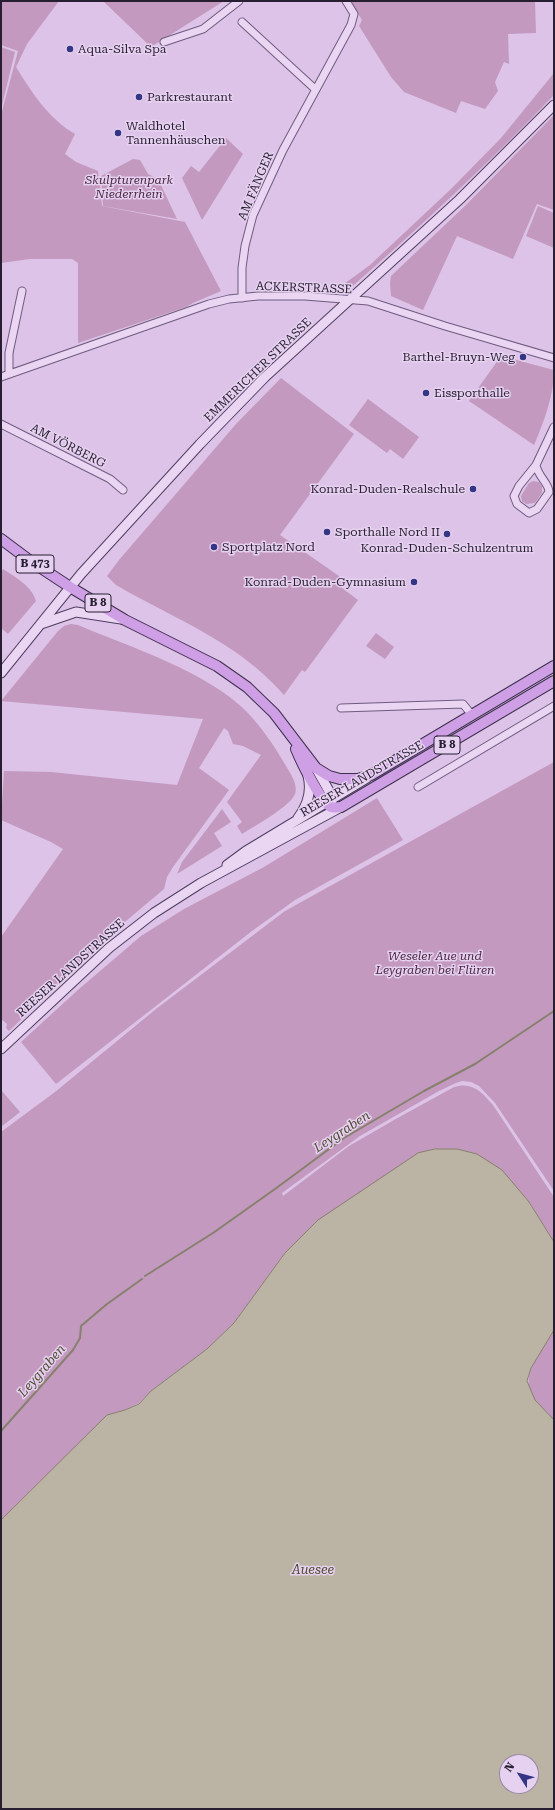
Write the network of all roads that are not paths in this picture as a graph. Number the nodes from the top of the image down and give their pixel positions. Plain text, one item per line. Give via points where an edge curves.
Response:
1 (239, 1) edge
2 (346, 1) edge
3 (242, 22) dead end
4 (164, 42) dead end
5 (314, 89) junction
6 (554, 105) edge
7 (22, 291) dead end
8 (242, 298) junction
9 (351, 300) junction
10 (554, 358) edge
11 (9, 373) junction
12 (1, 377) edge
13 (1, 424) edge
14 (554, 427) edge
15 (536, 465) junction
16 (123, 490) dead end
17 (1, 539) edge
18 (70, 587) junction
19 (126, 620) junction
20 (41, 624) junction
21 (554, 666) edge
22 (1, 673) edge
23 (554, 681) edge
24 (554, 706) edge
25 (342, 708) dead end
26 (472, 715) junction
27 (312, 771) junction
28 (371, 775) junction
29 (418, 787) dead end
30 (332, 806) junction
31 (293, 823) junction
32 (202, 883) junction
33 (1, 1049) edge

1 - 4 street via 203,29
2 - 5 street, AM FÄNGER via 354,14 351,25
3 - 5 street
5 - 8 street, AM FÄNGER via 253,215 242,268
6 - 9 main road, EMMERICHER STRASSE via 460,199
7 - 11 street via 9,353
8 - 9 street, ACKERSTRASSE via 305,296
8 - 11 street, ACKERSTRASSE via 208,304
9 - 10 street, ACKERSTRASSE via 368,300 444,326
9 - 18 main road, EMMERICHER STRASSE via 249,394 143,505
11 - 12 street, ACKERSTRASSE
13 - 16 street, AM VÖRBERG via 110,479
14 - 15 street
15 - 15 street via 538,474 547,484 549,492 537,509 529,513 517,504 514,496
17 - 18 main road, B 473
18 - 19 main road, B 8
18 - 20 main road, EMMERICHER STRASSE
19 - 20 main road via 76,612
19 - 27 main road, B 8 via 217,666 247,687 274,713
20 - 22 main road, EMMERICHER STRASSE
21 - 26 main road, REESER LANDSTRASSE / B 8
23 - 30 main road, REESER LANDSTRASSE / B 8
24 - 29 street
25 - 26 street via 463,704
26 - 28 main road, REESER LANDSTRASSE / B 8
27 - 28 main road, B 8 via 340,780
27 - 30 main road, B 8
27 - 31 main road via 309,799
28 - 30 main road, REESER LANDSTRASSE / B 8
30 - 31 main road, REESER LANDSTRASSE
30 - 32 main road, REESER LANDSTRASSE
31 - 32 main road, REESER LANDSTRASSE via 246,851
32 - 33 main road, REESER LANDSTRASSE via 154,913 109,948

